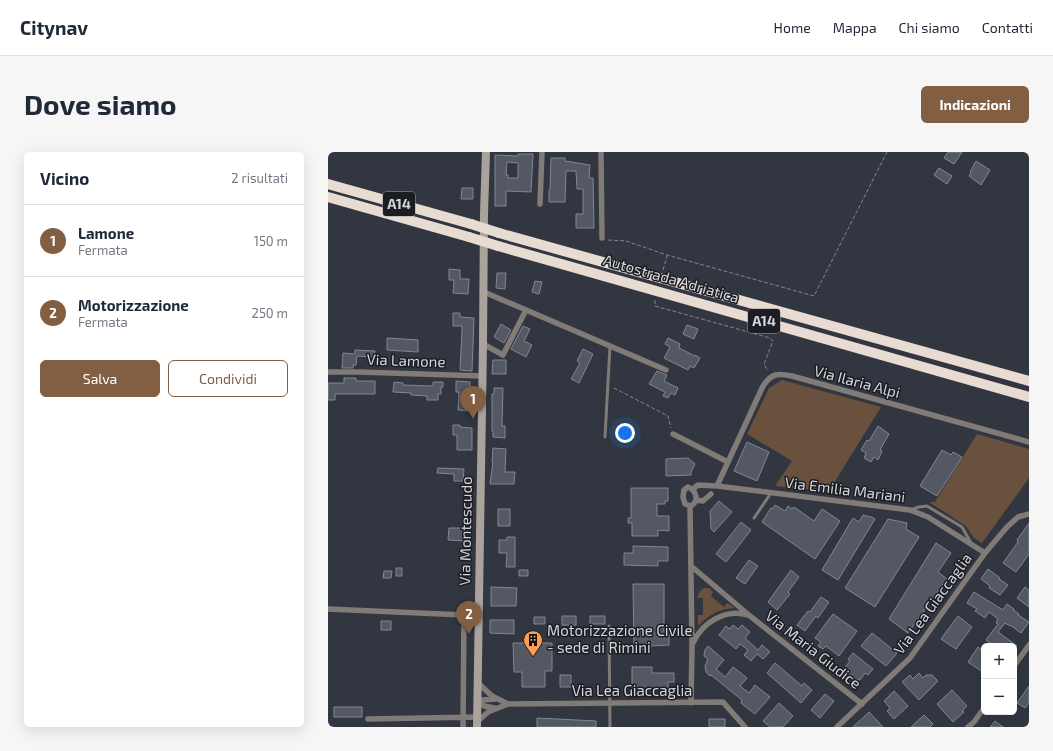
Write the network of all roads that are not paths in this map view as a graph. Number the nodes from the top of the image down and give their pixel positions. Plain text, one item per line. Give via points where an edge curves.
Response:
1 (486, 152) edge
2 (542, 152) edge
3 (602, 152) edge
4 (328, 184) edge
5 (328, 197) edge
6 (328, 202) edge
7 (540, 204) dead end
8 (413, 221) junction
9 (602, 238) road end
10 (484, 292) junction
11 (526, 310) junction
12 (484, 344) junction
13 (610, 346) junction
14 (666, 370) dead end
15 (328, 372) edge
16 (483, 376) junction
17 (1029, 381) edge
18 (1029, 397) edge
19 (673, 434) road end
20 (605, 437) dead end
21 (1029, 442) edge
22 (728, 462) junction
23 (718, 486) junction
24 (693, 489) junction
25 (771, 493) junction
26 (711, 494) dead end
27 (696, 500) junction
28 (690, 506) junction
29 (910, 510) junction
30 (1029, 514) edge
31 (754, 518) dead end
32 (972, 544) junction
33 (985, 553) junction
34 (691, 566) junction
35 (328, 609) edge
36 (750, 616) junction
37 (609, 626) dead end
38 (1029, 645) edge
39 (692, 646) junction
40 (1017, 662) edge
41 (478, 683) junction
42 (497, 699) junction
43 (478, 702) junction
44 (691, 702) junction
45 (610, 703) junction
46 (508, 704) junction
47 (862, 704) junction
48 (495, 708) junction
49 (981, 712) edge
50 (463, 718) junction
51 (368, 719) dead end
52 (477, 722) edge
53 (463, 727) edge
54 (610, 727) edge
55 (744, 727) edge
56 (837, 727) edge
57 (968, 727) edge

1 - 10 street, Via Montescudo
2 - 7 street
3 - 9 street
4 - 17 highway, Autostrada Adriatica / A14, bridge
5 - 8 highway, Autostrada Adriatica / A14
6 - 8 highway via 400,222
8 - 18 highway, Autostrada Adriatica / A14, bridge
10 - 11 street
10 - 12 street, Via Montescudo
11 - 12 street via 503,355
11 - 13 street
12 - 16 street, Via Montescudo
13 - 14 street
13 - 20 lane
15 - 16 street, Via Lamone
16 - 41 street, Via Montescudo
19 - 22 street
21 - 22 street, Via Ilaria Alpi via 782,374 771,376 763,386
22 - 23 street
23 - 24 street, Via Emilia Mariani via 698,485
23 - 25 street, Via Emilia Mariani
24 - 27 street
24 - 28 street via 688,487 682,494 685,504
25 - 29 street, Via Emilia Mariani
25 - 31 lane
26 - 27 street via 704,501
27 - 28 street
28 - 34 street
29 - 32 street, Via Emilia Mariani via 928,517
29 - 32 lane via 927,506 962,527
30 - 33 street, Via Lea Giaccaglia via 1018,517 1006,527
32 - 33 street, Via Emilia Mariani
33 - 47 street, Via Lea Giaccaglia via 910,658
34 - 36 street, Via Maria Giudice
34 - 39 street
35 - 50 street via 464,615
36 - 39 street, Via Maria Giudice via 733,613 717,618 699,633
36 - 47 street, Via Maria Giudice
37 - 45 lane
38 - 40 street
39 - 44 street
41 - 42 street, Via Lea Giaccaglia
41 - 43 street, Via Montescudo
42 - 43 street
42 - 46 street, Via Lea Giaccaglia
43 - 48 street
43 - 52 street, Via Montescudo
44 - 45 street, Via Lea Giaccaglia
44 - 55 street, Via Lea Giaccaglia via 723,702
45 - 46 street, Via Lea Giaccaglia
45 - 54 lane
46 - 48 street, Via Lea Giaccaglia
47 - 56 street, Via Lea Giaccaglia
48 - 52 street, Via Lea Giaccaglia
49 - 57 street
50 - 51 street
50 - 52 street
50 - 53 street

